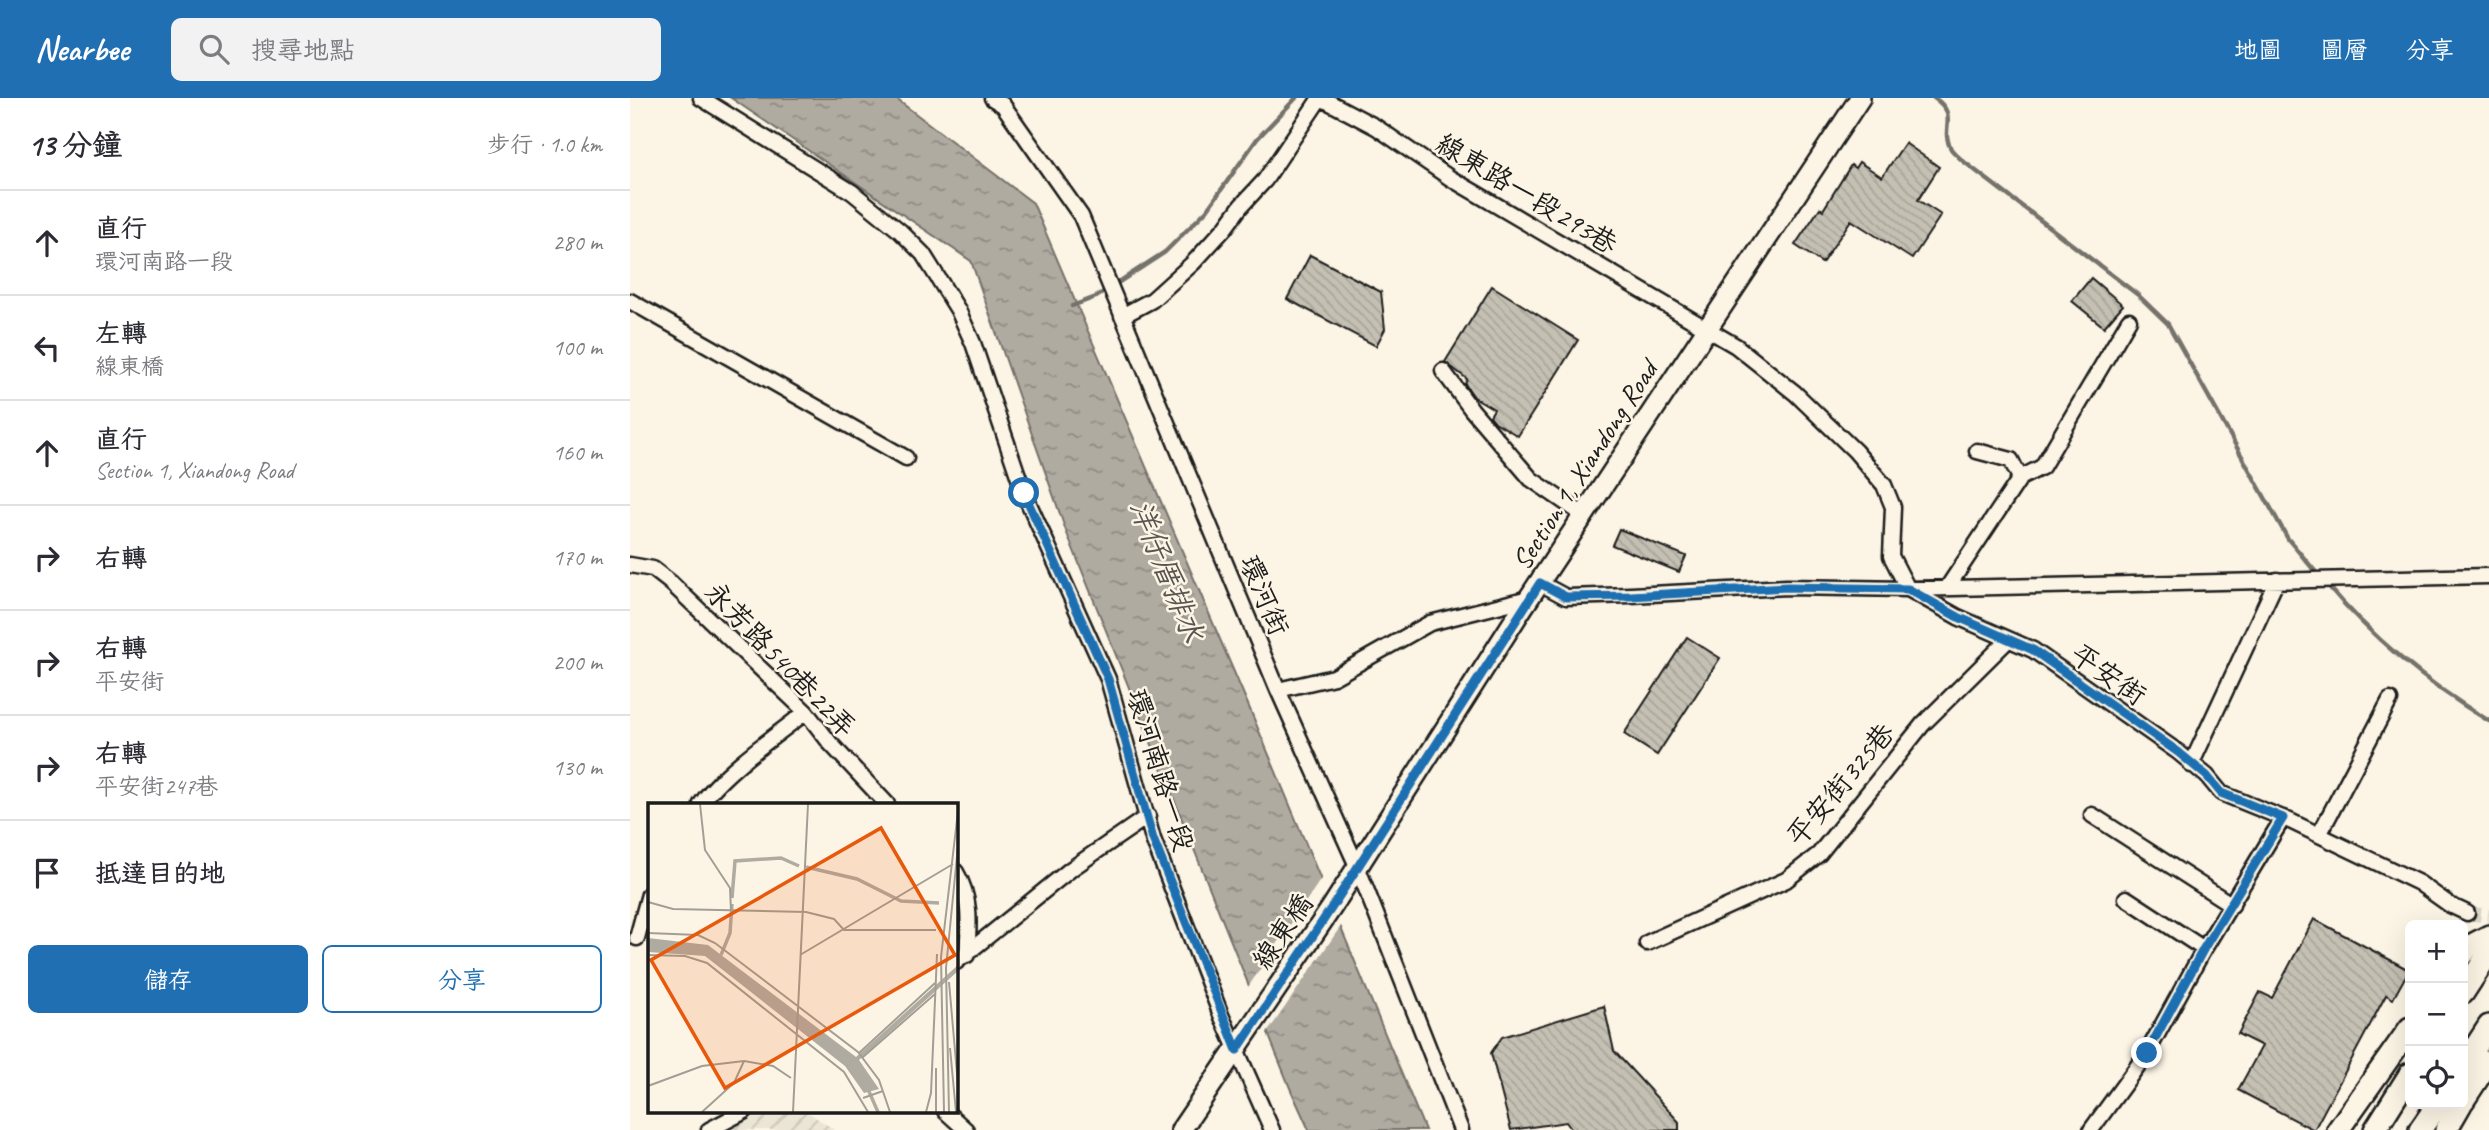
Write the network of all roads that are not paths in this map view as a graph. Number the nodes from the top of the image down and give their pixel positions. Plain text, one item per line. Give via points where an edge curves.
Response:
1 (701, 98) edge
2 (992, 98) edge
3 (1321, 98) edge
4 (1860, 98) edge
5 (630, 301) edge
6 (1122, 316) junction
7 (2129, 320) dead end
8 (1708, 328) junction
9 (1443, 371) dead end
10 (1977, 451) dead end
11 (906, 458) dead end
12 (2021, 478) junction
13 (1585, 516) junction
14 (630, 565) edge
15 (2489, 576) edge
16 (2277, 580) junction
17 (1947, 588) junction
18 (1908, 589) junction
19 (1535, 590) junction
20 (2008, 640) junction
21 (1278, 690) junction
22 (2390, 700) dead end
23 (806, 712) junction
24 (2191, 765) junction
25 (702, 803) edge
26 (886, 803) edge
27 (2092, 815) dead end
28 (1148, 816) junction
29 (2283, 818) junction
30 (2319, 835) junction
31 (1357, 866) junction
32 (957, 874) edge
33 (2126, 898) dead end
34 (648, 899) edge
35 (2232, 905) junction
36 (2467, 913) tunnel mouth
37 (2489, 936) edge
38 (639, 940) edge
39 (1647, 943) dead end
40 (2468, 947) edge
41 (2204, 948) junction
42 (2489, 953) edge
43 (961, 958) edge
44 (2468, 985) edge
45 (2489, 1026) edge
46 (2405, 1035) edge
47 (1237, 1050) junction
48 (2468, 1058) edge
49 (2489, 1061) edge
50 (2405, 1082) edge
51 (2468, 1093) edge
52 (2435, 1109) edge
53 (2458, 1109) edge
54 (744, 1112) edge
55 (946, 1112) edge
56 (709, 1130) edge
57 (966, 1130) edge
58 (1181, 1130) edge
59 (1272, 1130) edge
60 (1461, 1130) edge
61 (2091, 1130) edge
62 (2338, 1130) edge
63 (2375, 1130) edge
64 (2420, 1130) edge
65 (2446, 1130) edge

1 - 28 street, 環河南路一段 via 852,192 900,231 937,274 973,343 1024,493 1108,679
2 - 6 street, 環河街 via 1003,105 1081,216
3 - 6 street via 1265,180 1225,228 1152,300
3 - 8 street, 線東路一段293巷
4 - 8 main road, Section 1, Xiandong Road
5 - 11 street
6 - 21 street, 環河街
7 - 12 street via 2042,467
8 - 13 main road, Section 1, Xiandong Road
8 - 18 street via 1795,393 1884,485 1893,507 1892,556
9 - 13 street via 1531,479
10 - 12 street via 2011,460
12 - 17 street
13 - 19 main road, Section 1, Xiandong Road
14 - 23 street, 永芳路540巷22弄 via 653,569 671,583
15 - 16 street
16 - 17 street
16 - 24 street
17 - 18 street
18 - 19 street via 1787,587 1566,597
18 - 20 street, 平安街
19 - 21 street via 1430,623 1334,677
19 - 31 main road, Section 1, Xiandong Road
20 - 24 street, 平安街 via 2033,650
20 - 39 street, 平安街325巷 via 1923,724 1819,854 1786,880
21 - 31 street, 環河街
22 - 30 street
23 - 25 street via 760,747
23 - 26 street, 永芳路540巷22弄
24 - 29 street, 平安街 via 2221,793
27 - 35 street
28 - 43 street via 1071,869
28 - 47 street, 環河南路一段 via 1153,839
29 - 30 street, 平安街
29 - 35 street
30 - 36 street, 平安街 via 2419,883
31 - 47 main road, 線東橋
31 - 60 street, 環河街
32 - 43 street via 968,897 970,916
33 - 41 street
34 - 38 street
35 - 41 street
37 - 40 highway
41 - 61 street via 2147,1053
42 - 44 highway
45 - 48 highway
46 - 62 highway
47 - 58 main road
47 - 59 street, 環河南路一段
49 - 51 highway
50 - 63 highway
52 - 64 highway
53 - 65 highway
54 - 56 street
55 - 57 street

